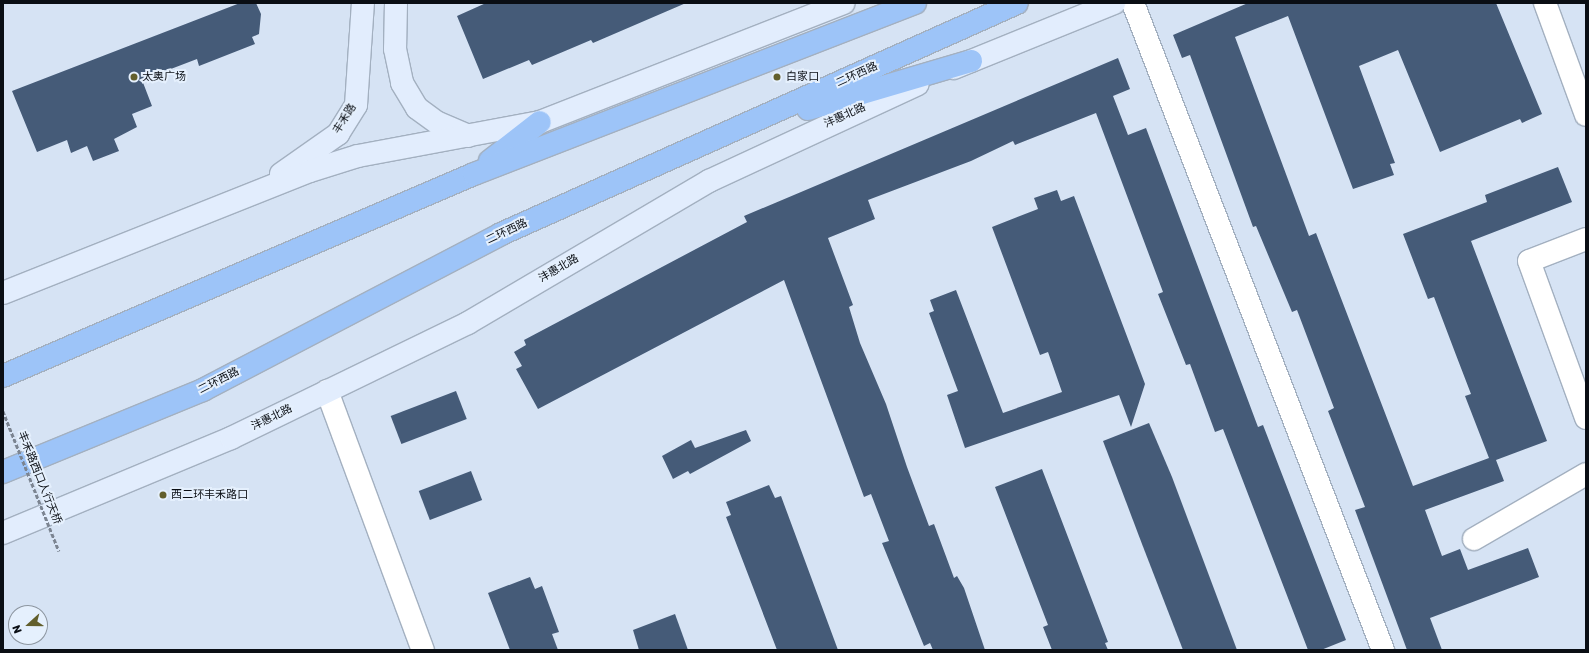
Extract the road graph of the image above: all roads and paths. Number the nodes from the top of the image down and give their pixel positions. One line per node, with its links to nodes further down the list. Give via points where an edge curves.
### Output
1 (363, 3): 15 (main road, 丰禾路, via 356,105 338,134)
2 (396, 3): 13 (main road, via 395,49 402,83 417,108 438,123)
3 (844, 3): 11 (main road)
4 (915, 3): 14 (highway)
5 (1017, 3): 12 (highway, 二环西路)
6 (1114, 3): 9 (main road, 沣惠北路)
7 (1134, 3): 28 (street)
8 (1545, 3): 10 (street)
9 (971, 60): 12 (highway); 19 (main road, 沣惠北路, via 709,181 468,323)
10 (1586, 115)
11 (540, 122): 13 (main road); 14 (highway)
12 (723, 135): 22 (highway, 二环西路, via 501,234 202,390)
13 (468, 136): 15 (main road, via 358,156)
14 (474, 174): 18 (highway)
15 (254, 194): 17 (main road)
16 (1586, 239): 21 (street, via 1529,261)
17 (3, 293)
18 (3, 376)
19 (327, 391): 24 (main road, 沣惠北路, via 231,438); 27 (street)
20 (3, 411): 26 (path, 丰禾路西口人行天桥, bridge)
21 (1586, 418)
22 (3, 472)
23 (1586, 474): 25 (street)
24 (3, 532)
25 (1474, 539)
26 (59, 551)
27 (423, 650)
28 (1383, 650)

